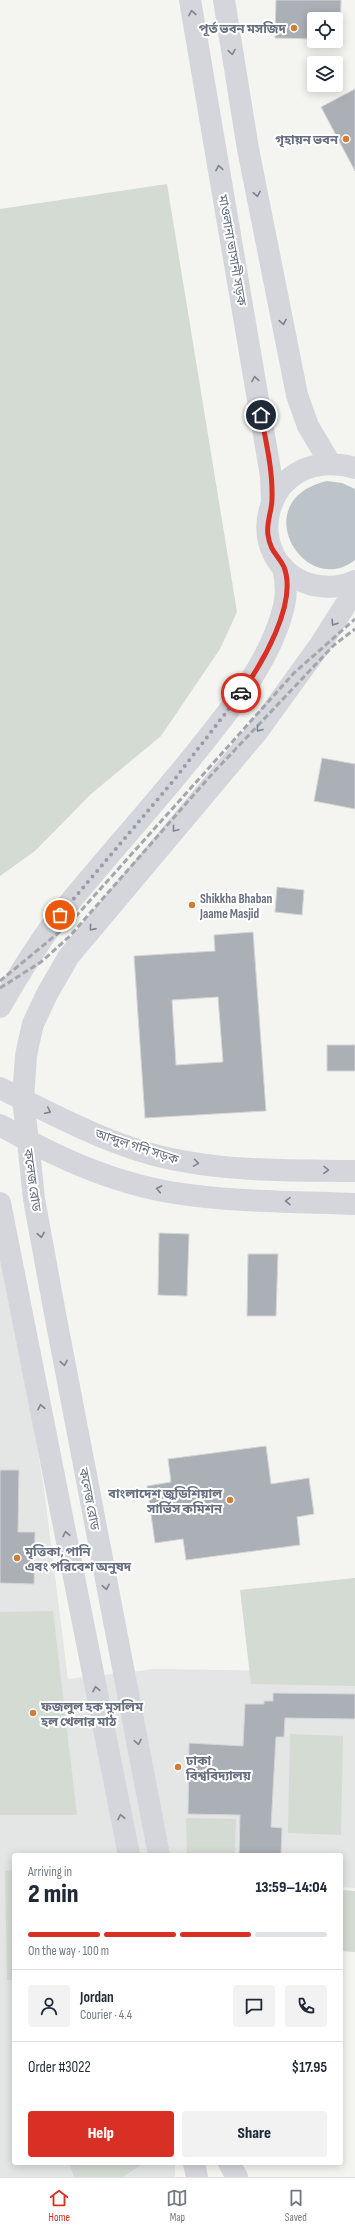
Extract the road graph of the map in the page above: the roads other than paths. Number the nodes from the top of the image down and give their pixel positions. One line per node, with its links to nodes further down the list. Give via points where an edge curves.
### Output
1 (190, 0): 5 (main road, মাওলানা ভাসানী সড়ক, one-way to 1, via 271,476)
2 (224, 0): 3 (main road, one-way to 3, via 248,149 297,395 308,426)
3 (330, 463): 4 (main road); 5 (main road, via 306,467 292,475 280,487)
4 (355, 468)
5 (272, 501): 6 (main road, via 268,512 268,536 271,547)
6 (284, 567): 7 (main road, via 294,576 322,587 336,587); 9 (main road, via 286,586 278,627 247,685 174,780 60,915)
7 (355, 581)
8 (355, 590): 13 (main road, কলেজ রোড, one-way to 13, via 320,645 257,732 96,923 57,974 33,1024 26,1056)
9 (24, 963): 10 (main road); 11 (main road)
10 (0, 976)
11 (0, 1007)
12 (0, 1088): 13 (main road, আব্দুল গনি সড়ক)
13 (24, 1099): 15 (main road, কলেজ রোড); 16 (main road, আব্দুল গনি সড়ক, one-way to 16, via 102,1137 181,1161 247,1169)
14 (0, 1125): 15 (main road)
15 (28, 1141): 18 (main road, one-way to 15, via 234,1200 187,1195 112,1178); 20 (main road, কলেজ রোড, one-way to 20, via 34,1199 56,1319)
16 (355, 1171)
17 (0, 1203): 19 (main road, one-way to 17)
18 (355, 1204)
19 (129, 1853)
20 (159, 1853)
21 (194, 2165): 23 (main road)
22 (230, 2165): 24 (main road)
23 (197, 2177)
24 (237, 2177)

